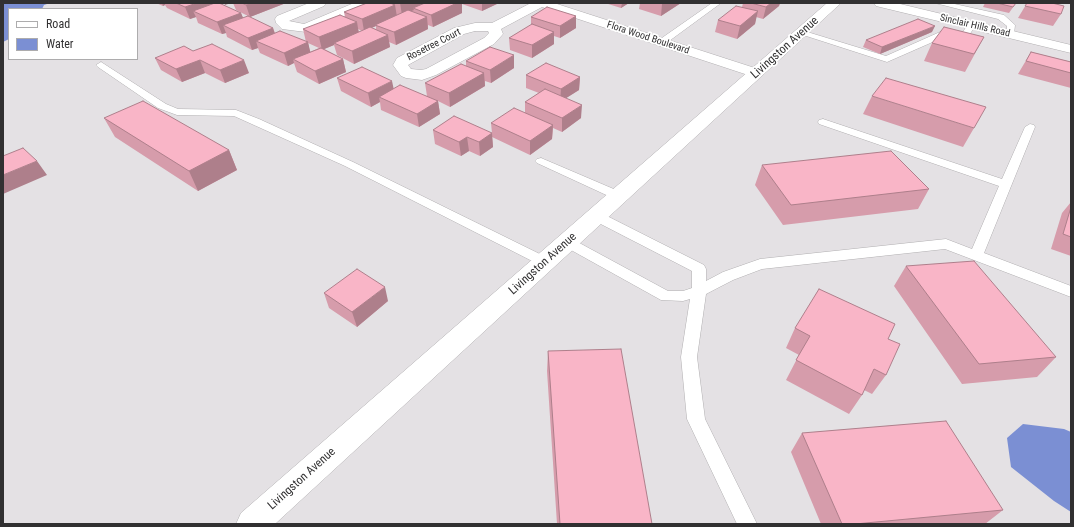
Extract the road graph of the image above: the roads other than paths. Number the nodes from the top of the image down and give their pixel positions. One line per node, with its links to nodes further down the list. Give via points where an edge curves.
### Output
1 (320, 3): 2 (street, via 282,19 283,23 287,26 306,28)
2 (365, 3)
3 (541, 3): 12 (street, Rosetree Court); 15 (street, Flora Wood Boulevard)
4 (570, 3): 15 (street, Flora Wood Boulevard)
5 (717, 3): 15 (lane)
6 (834, 3): 13 (street, Livingston Avenue)
7 (880, 3): 10 (street, Sinclair Hills Road)
8 (939, 3): 9 (lane)
9 (956, 7): 10 (lane); 14 (lane, via 1000,17 1010,25)
10 (949, 20): 11 (street, Sinclair Hills Road)
11 (972, 25): 13 (lane, via 962,39 943,34 887,60); 14 (street, Sinclair Hills Road)
12 (494, 27): 12 (street, Rosetree Court, via 496,34 489,41 431,72 422,75 406,73 400,65 459,31 475,27)
13 (801, 33): 18 (street, Livingston Avenue)
14 (1010, 34): 16 (street, Sinclair Hills Road)
15 (667, 39): 18 (street, Flora Wood Boulevard)
16 (1071, 49)
17 (101, 65): 27 (lane, via 162,106 177,112 236,113 349,164)
18 (760, 68): 23 (street, Livingston Avenue)
19 (823, 122): 22 (lane)
20 (1030, 127): 22 (lane)
21 (541, 161): 23 (lane)
22 (1006, 184): 26 (lane)
23 (619, 196): 24 (street, Livingston Avenue)
24 (596, 216): 25 (street, Livingston Avenue); 28 (lane, via 699,269)
25 (568, 242): 27 (street, Livingston Avenue); 28 (lane, via 666,296 683,296)
26 (976, 255): 28 (lane, via 946,244 760,264); 29 (lane)
27 (545, 262): 30 (street, Livingston Avenue)
28 (699, 291): 31 (lane, via 689,357 696,419)
29 (1071, 292)
30 (252, 524)
31 (747, 524)

